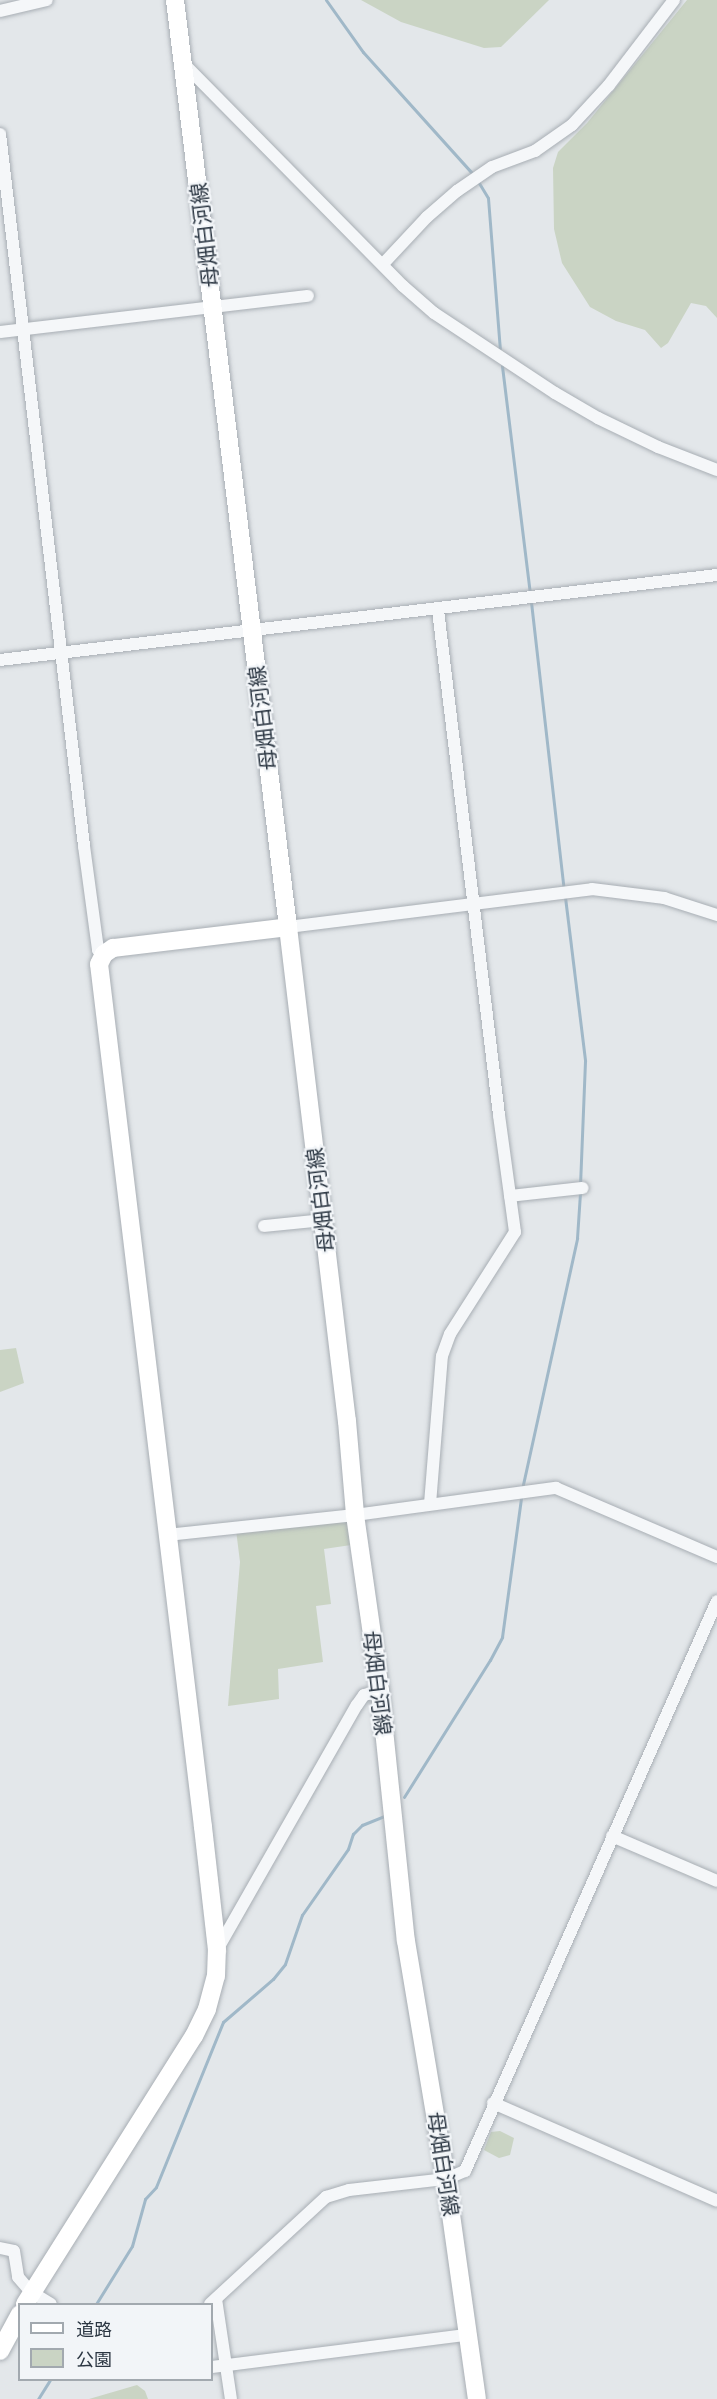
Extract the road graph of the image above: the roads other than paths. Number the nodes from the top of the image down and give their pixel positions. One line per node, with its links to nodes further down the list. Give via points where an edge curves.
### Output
1 (48, 0): 4 (street)
2 (175, 0): 5 (main road, 母畑白河線)
3 (674, 0): 7 (street, via 609,85 572,125 535,151 492,167 457,191)
4 (0, 11)
5 (184, 64): 7 (street); 9 (main road, 母畑白河線)
6 (0, 134): 10 (street)
7 (383, 264): 12 (street, via 434,313 555,393 658,447)
8 (308, 296): 9 (street)
9 (213, 307): 10 (street); 15 (main road, 母畑白河線)
10 (23, 329): 11 (street); 16 (street)
11 (0, 332)
12 (717, 470)
13 (717, 575): 14 (street)
14 (438, 610): 15 (street); 18 (street)
15 (253, 630): 16 (street); 20 (main road, 母畑白河線)
16 (62, 653): 17 (street); 21 (street, via 98,950)
17 (0, 660)
18 (475, 904): 19 (street, via 592,889 664,898); 20 (street); 23 (street)
19 (717, 915)
20 (288, 927): 21 (main road, via 112,948); 24 (main road, 母畑白河線)
21 (104, 954): 28 (main road, via 99,964)
22 (584, 1188): 23 (street)
23 (510, 1196): 26 (street, via 514,1237 450,1334 442,1356)
24 (323, 1220): 25 (street); 27 (main road, 母畑白河線)
25 (264, 1226)
26 (429, 1504): 27 (street); 29 (street, via 556,1488)
27 (355, 1515): 28 (street); 31 (main road, 母畑白河線)
28 (167, 1535): 34 (main road)
29 (717, 1557)
30 (717, 1600): 32 (street)
31 (380, 1692): 34 (street, via 364,1695 357,1705); 36 (main road, 母畑白河線, via 406,1941)
32 (612, 1836): 33 (street); 35 (street)
33 (717, 1881)
34 (217, 1950): 39 (main road, via 216,1976 194,2036)
35 (493, 2103): 36 (street, via 465,2171); 37 (street)
36 (446, 2179): 40 (street, via 349,2190 326,2197); 43 (main road, 母畑白河線)
37 (717, 2201)
38 (0, 2248): 39 (street, via 14,2251 18,2277)
39 (28, 2298): 41 (street)
40 (213, 2302): 45 (street)
41 (47, 2303)
42 (18, 2318): 44 (main road)
43 (466, 2335): 45 (street); 48 (main road, 母畑白河線)
44 (0, 2351)
45 (227, 2365): 46 (street); 47 (street)
46 (213, 2367)
47 (231, 2399)
48 (477, 2399)

